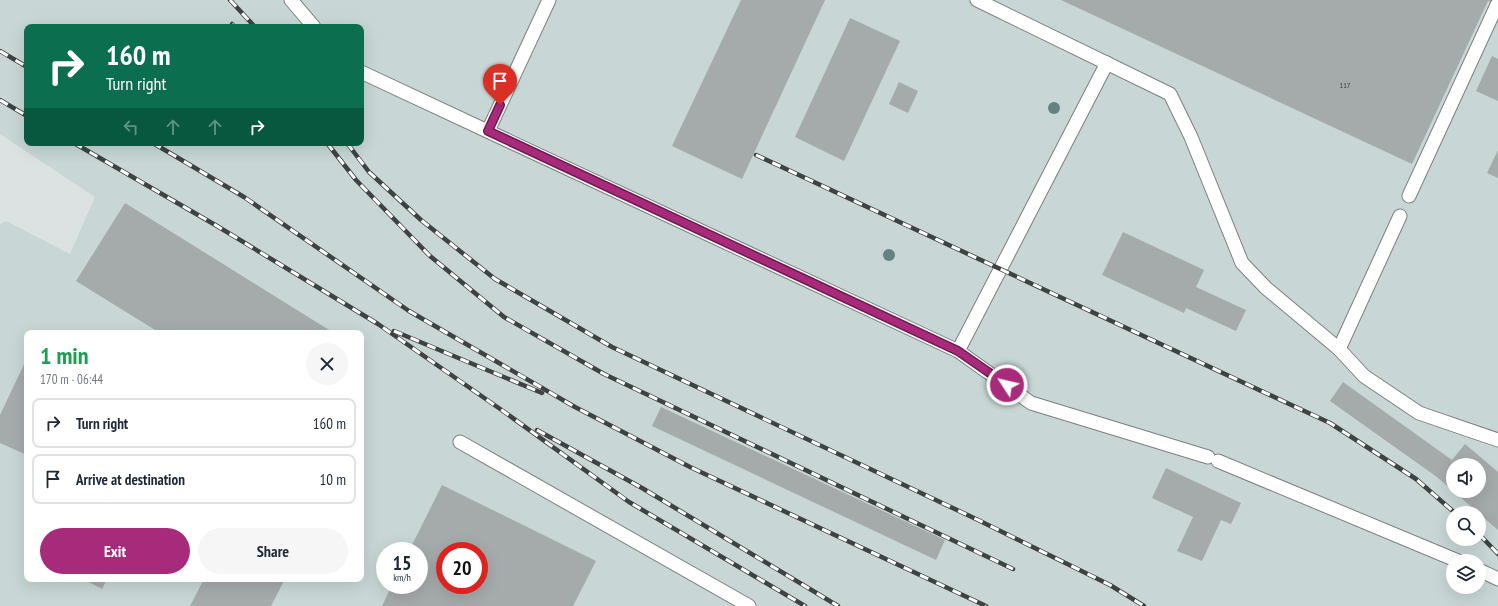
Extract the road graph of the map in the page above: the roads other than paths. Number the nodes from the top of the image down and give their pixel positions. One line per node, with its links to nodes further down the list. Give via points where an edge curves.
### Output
1 (291, 0): 5 (lane)
2 (550, 0): 8 (lane)
3 (977, 0): 6 (lane)
4 (1497, 5): 9 (lane)
5 (311, 24)
6 (1107, 63): 11 (lane, via 1170,94 1191,137 1242,263 1266,288); 12 (lane)
7 (364, 73): 8 (lane)
8 (488, 131): 12 (lane)
9 (1409, 196)
10 (1400, 216): 11 (lane)
11 (1339, 348): 13 (lane, via 1364,376 1419,413)
12 (958, 351): 15 (lane, via 1031,403 1213,459)
13 (1498, 440)
14 (460, 442): 18 (lane)
15 (1446, 556)
16 (1486, 573): 17 (lane)
17 (1498, 578)
18 (749, 606)

